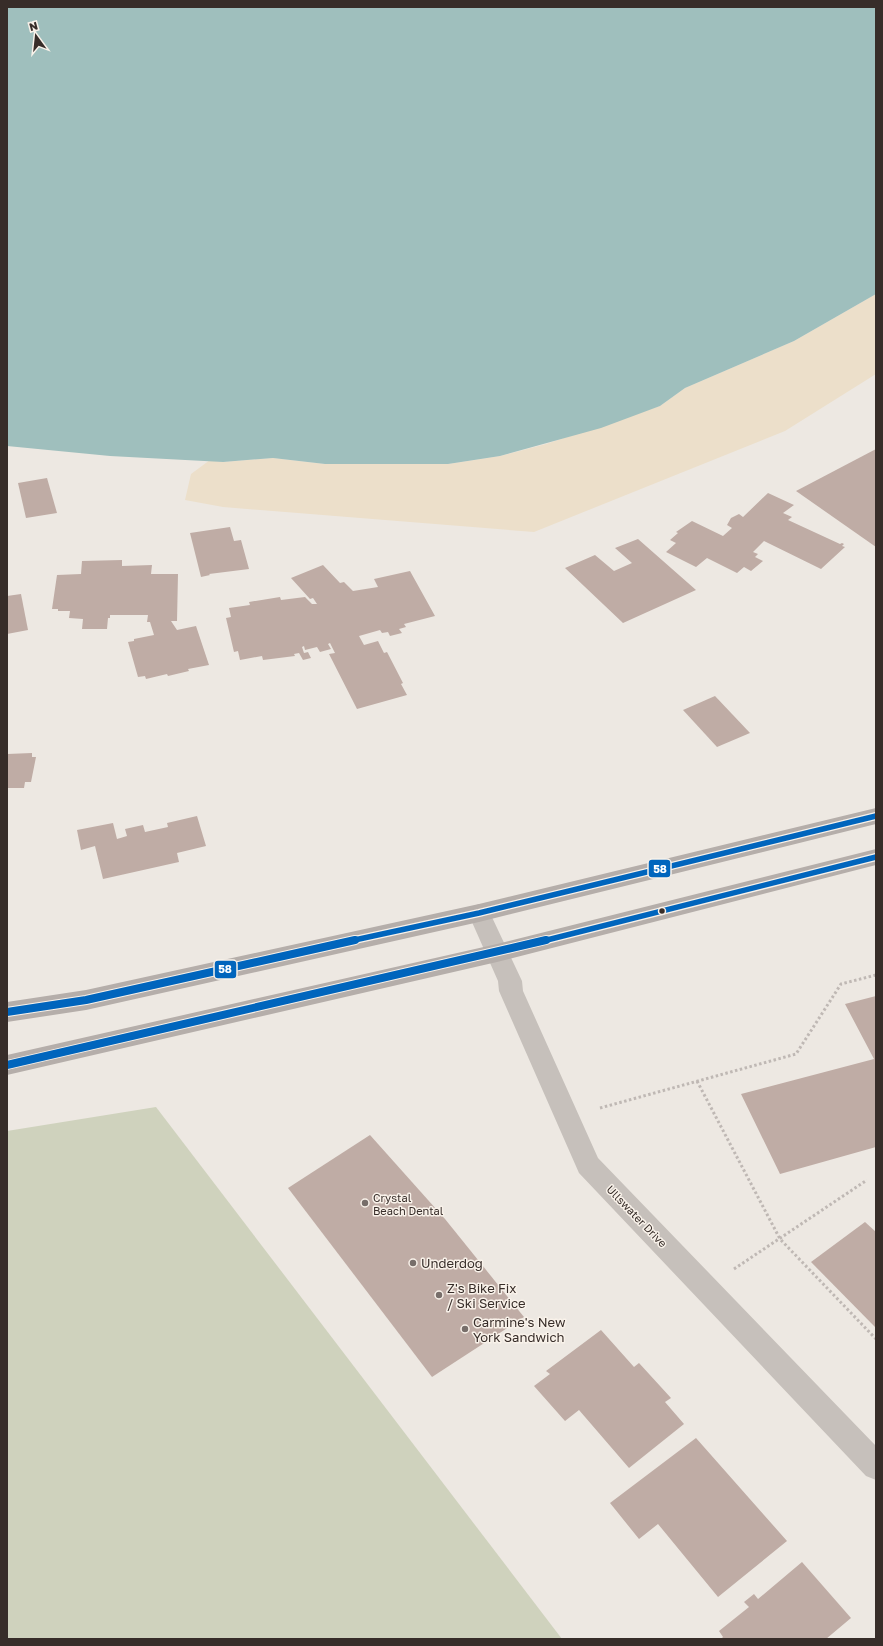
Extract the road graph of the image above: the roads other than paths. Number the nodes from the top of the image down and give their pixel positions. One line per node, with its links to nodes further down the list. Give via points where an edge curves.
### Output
1 (876, 816): 3 (main road)
2 (876, 856): 4 (main road)
3 (479, 913): 4 (street, Ullswater Drive); 5 (main road, via 86,1000)
4 (497, 953): 6 (main road); 7 (street, Ullswater Drive, via 510,981 511,991 588,1165)
5 (7, 1012)
6 (7, 1065)
7 (876, 1466)

